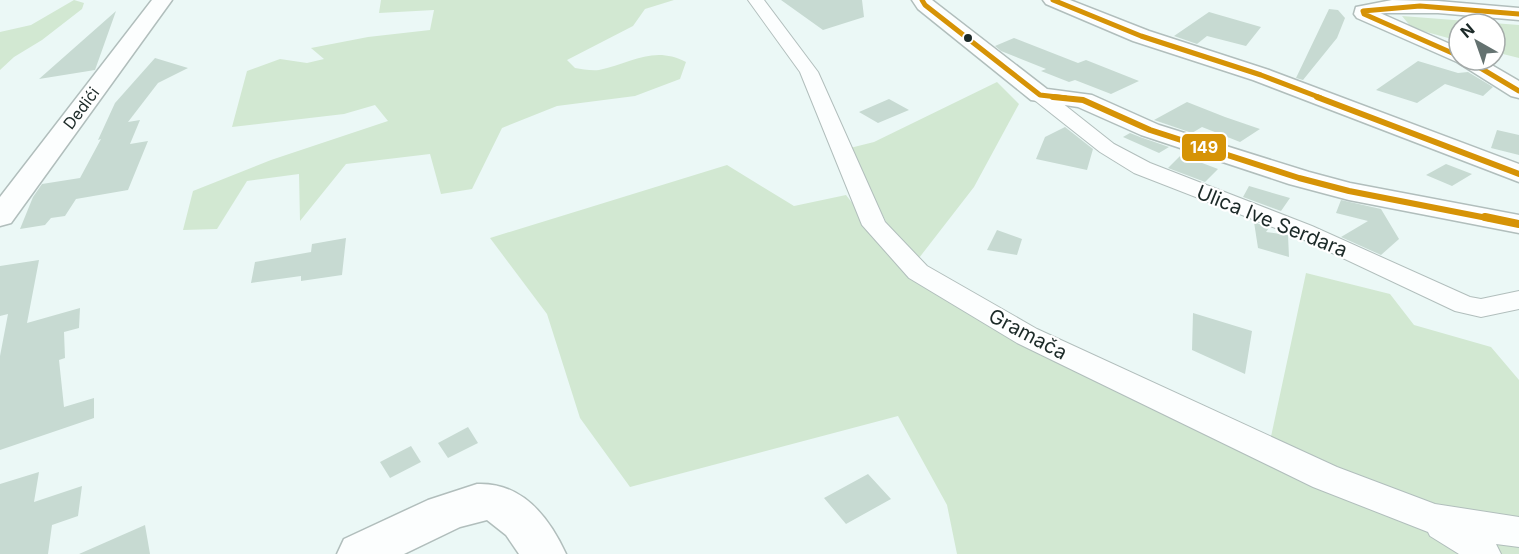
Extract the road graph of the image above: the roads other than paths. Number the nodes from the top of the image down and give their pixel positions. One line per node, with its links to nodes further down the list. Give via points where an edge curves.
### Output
1 (162, 0): 12 (street, Dedići)
2 (756, 0): 15 (street, Gramača, via 809,72 874,225 918,272 1027,336 1325,477)
3 (1053, 0): 11 (street)
4 (920, 2): 10 (street, Ulica Ive Serdara)
5 (1444, 4): 6 (street); 7 (street, via 1384,6 1363,11)
6 (1519, 14)
7 (1447, 50)
8 (1487, 72): 9 (street)
9 (1519, 91)
10 (1040, 95): 13 (street, via 1083,100 1150,130 1299,178); 14 (street, Ulica Ive Serdara, via 1107,148 1142,168 1304,231 1464,305 1481,308)
11 (1519, 174)
12 (0, 217)
13 (1519, 224)
14 (1519, 300)
15 (1434, 519): 16 (street, Gramača); 19 (street, Gramača)
16 (1519, 532)
17 (360, 554): 18 (street, via 453,509 487,502 517,516 537,539)
18 (543, 554)
19 (1483, 554)

